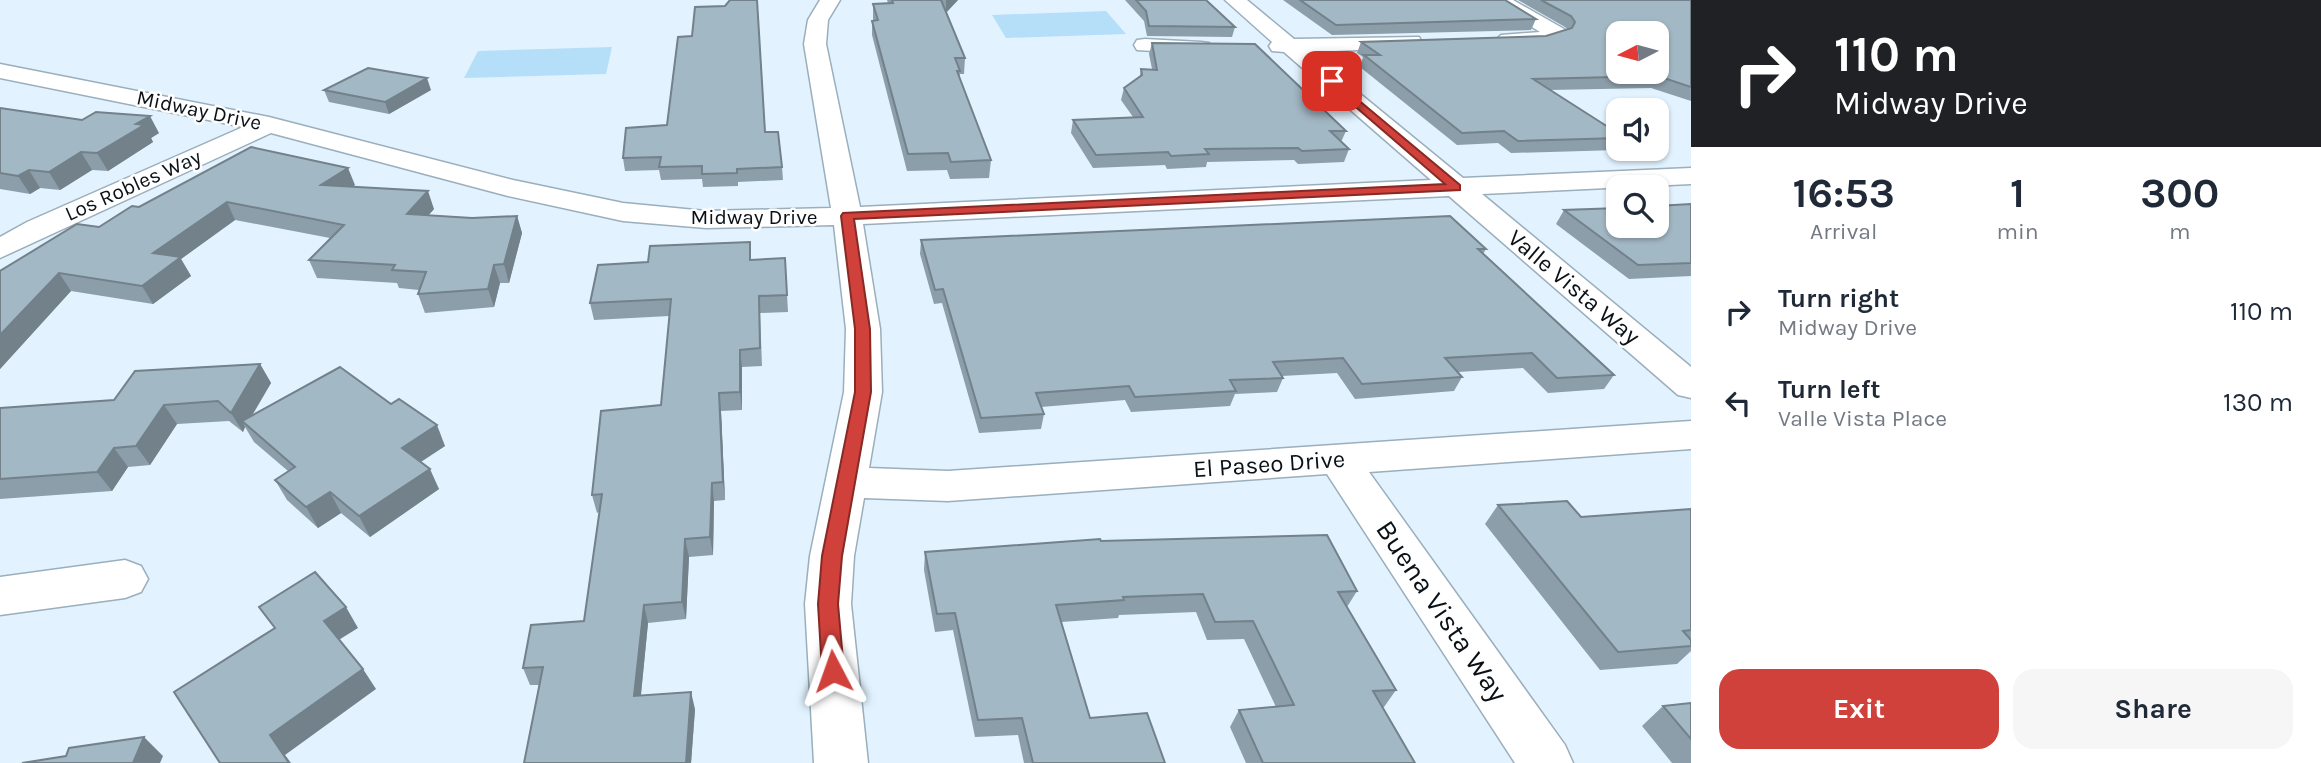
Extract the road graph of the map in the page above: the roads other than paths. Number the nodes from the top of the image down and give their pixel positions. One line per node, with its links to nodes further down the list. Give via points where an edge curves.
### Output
1 (830, 0): 14 (street, via 818,20 815,44)
2 (1235, 0): 7 (street, Valle Vista Way)
3 (1499, 0): 4 (street, via 1558,33)
4 (1486, 40)
5 (1430, 41): 7 (street)
6 (1145, 46): 9 (street)
7 (1290, 46): 8 (street); 13 (street, Valle Vista Way)
8 (1255, 47)
9 (1220, 48)
10 (0, 71): 11 (street, Midway Drive)
11 (269, 125): 14 (street, Midway Drive, via 621,211 720,220); 15 (street, Los Robles Way)
12 (1691, 176): 13 (street, Midway Drive)
13 (1456, 187): 14 (street, Midway Drive); 16 (street, Valle Vista Way)
14 (847, 216): 19 (street, via 863,329 863,392)
15 (0, 249)
16 (1691, 386)
17 (1691, 435): 18 (street, El Paseo Drive)
18 (1339, 460): 19 (street, El Paseo Drive, via 948,486); 23 (street, Buena Vista Way)
19 (847, 482): 22 (street, via 828,604)
20 (125, 579): 21 (street)
21 (0, 596)
22 (841, 763)
23 (1546, 763)

